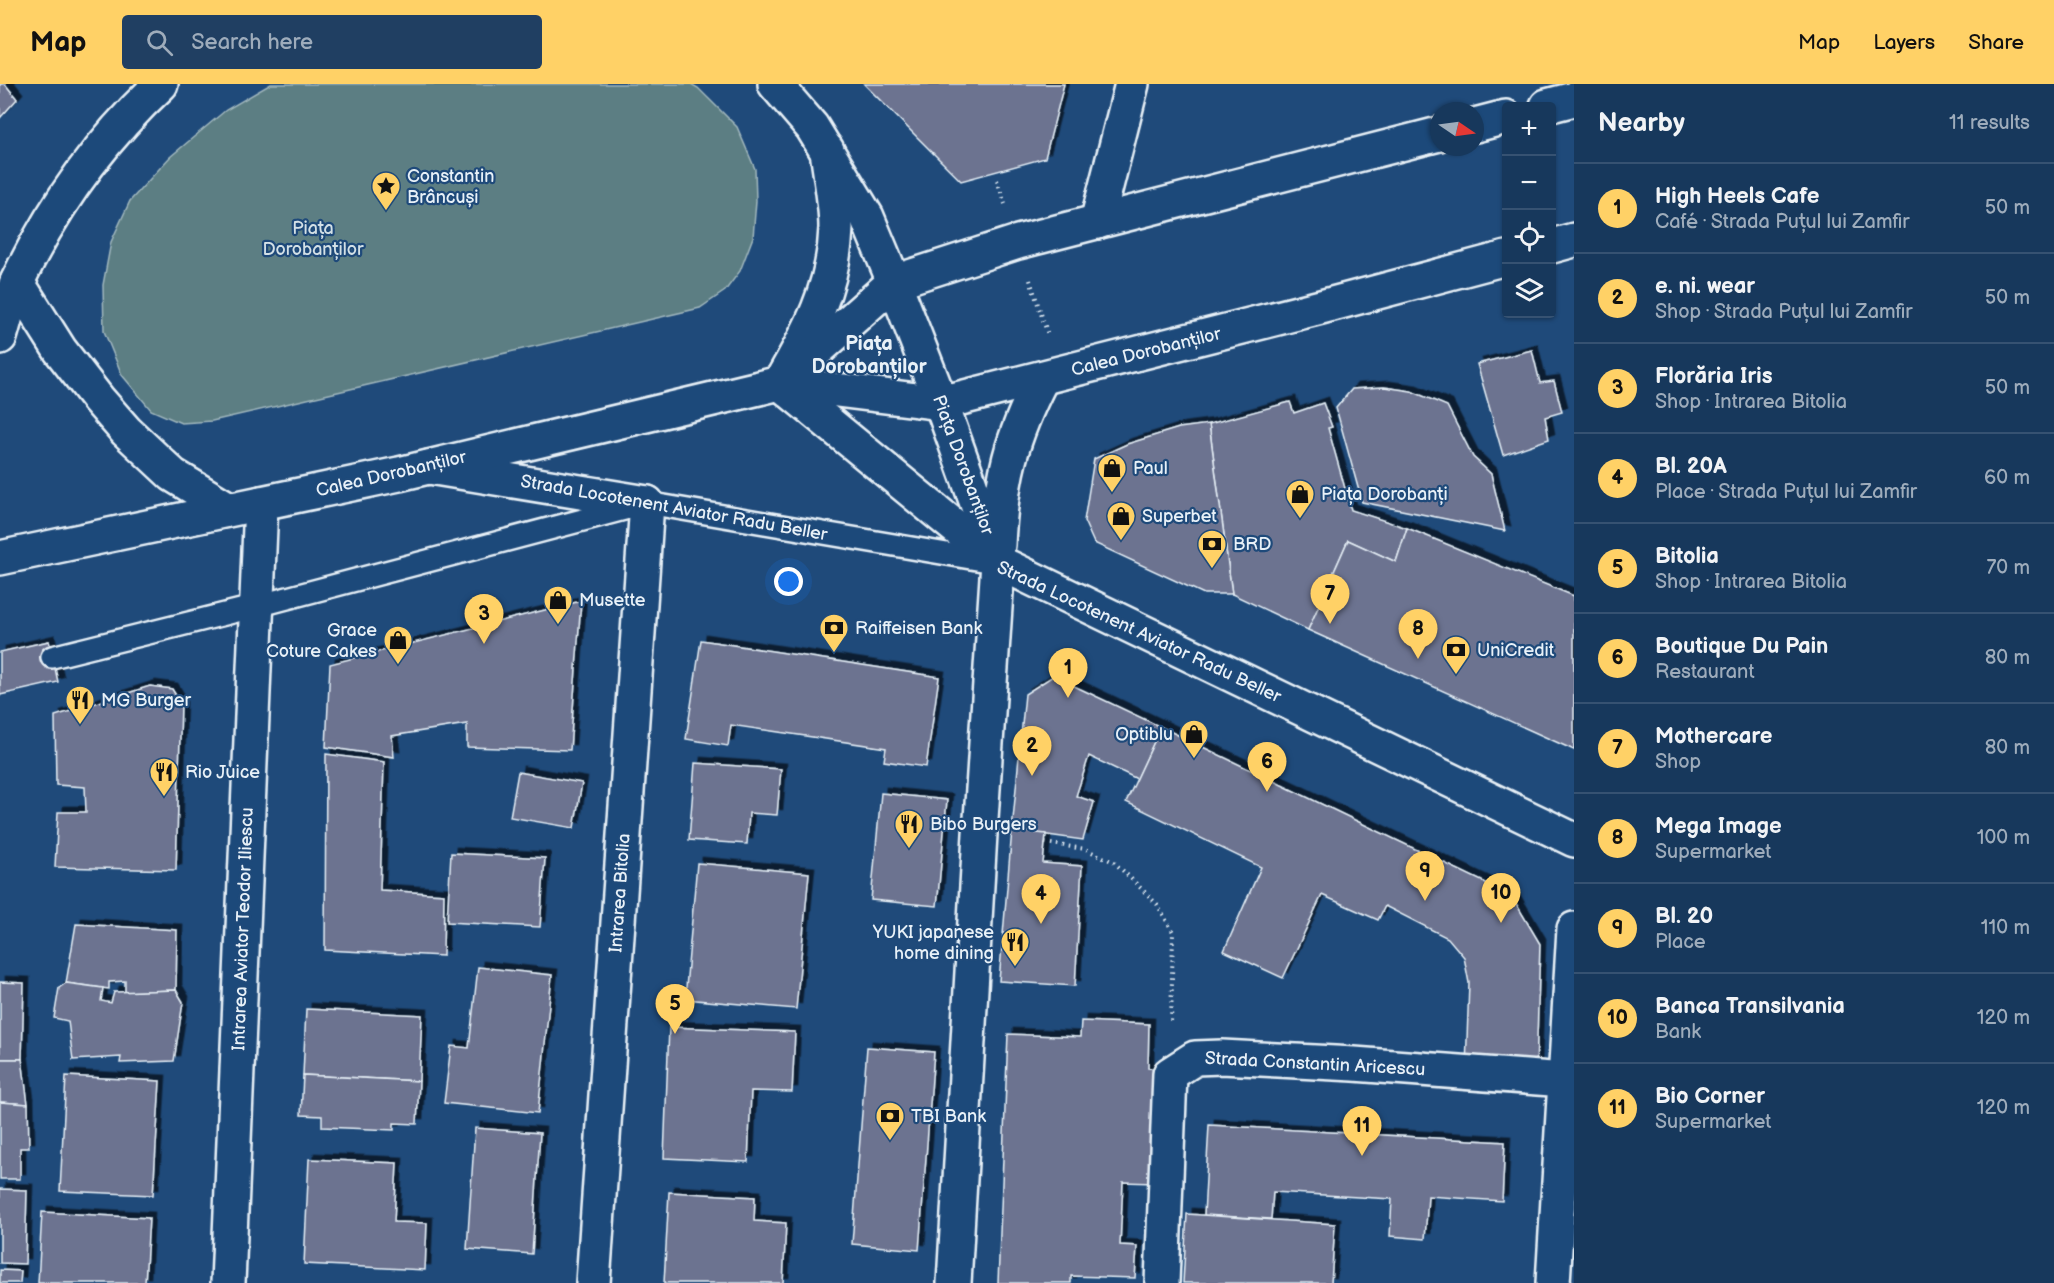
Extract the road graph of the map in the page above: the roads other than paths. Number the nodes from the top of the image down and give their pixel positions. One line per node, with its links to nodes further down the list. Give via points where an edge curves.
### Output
1 (160, 84): 14 (street, via 105,141)
2 (775, 84): 9 (street, Piața Dorobanților)
3 (1132, 84): 10 (street)
4 (1574, 99): 5 (street)
5 (1556, 104)
6 (1502, 118): 7 (street)
7 (1484, 123)
8 (1430, 136): 10 (street, Calea Dorobanților)
9 (827, 150): 15 (street, Piața Dorobanților, via 867,217); 18 (street, via 836,226 833,260 808,335)
10 (1097, 222): 15 (street, Calea Dorobanților, via 1018,242)
11 (1574, 240): 12 (street)
12 (1556, 245)
13 (1502, 259): 17 (street, Calea Dorobanților)
14 (9, 279): 16 (street); 23 (street, via 126,431 173,475)
15 (894, 282): 18 (street, Calea Dorobanților); 19 (street, Piața Dorobanților)
16 (0, 337)
17 (1052, 376): 19 (street, Calea Dorobanților); 25 (street, via 1025,411 1012,446 1000,501)
18 (780, 383): 19 (street, Calea Dorobanților); 20 (street, Calea Dorobanților); 25 (street)
19 (941, 403): 25 (street, Piața Dorobanților)
20 (429, 467): 21 (street, Calea Dorobanților); 22 (street, Strada Locotenent Aviator Radu Beller)
21 (261, 503): 23 (street, Calea Dorobanților); 26 (street, Intrarea Aviator Teodor Iliescu)
22 (647, 503): 25 (lane, Strada Locotenent Aviator Radu Beller); 26 (lane); 32 (street, Intrarea Bitolia)
23 (229, 509): 24 (street, Calea Dorobanților)
24 (0, 558)
25 (998, 562): 28 (street, Strada Locotenent Aviator Radu Beller); 33 (street)
26 (257, 606): 27 (lane); 31 (street, Intrarea Aviator Teodor Iliescu)
27 (52, 657)
28 (1574, 840)
29 (1574, 929): 30 (street)
30 (1565, 1080): 34 (street, Strada Constantin Aricescu, via 1354,1064 1195,1058 1170,1074); 35 (street)
31 (228, 1283)
32 (593, 1283)
33 (954, 1283)
34 (1162, 1283)
35 (1553, 1283)

